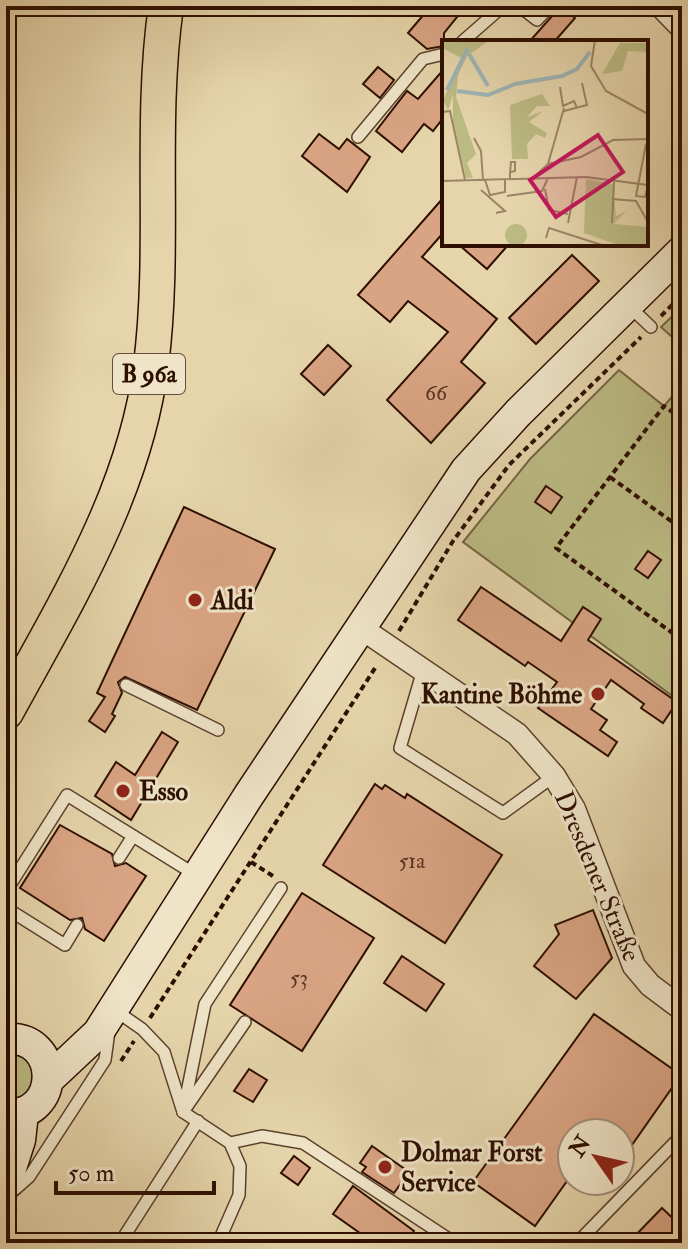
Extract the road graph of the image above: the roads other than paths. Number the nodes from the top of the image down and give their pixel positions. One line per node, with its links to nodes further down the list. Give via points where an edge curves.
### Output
1 (166, 6): 16 (main road, B 96a, via 151,366 140,420 102,533)
2 (503, 6): 7 (lane)
3 (519, 6): 4 (lane, via 537,20)
4 (550, 6)
5 (653, 6): 6 (lane)
6 (682, 36)
7 (464, 40)
8 (442, 54): 9 (lane, via 423,59)
9 (358, 137)
10 (682, 251): 11 (main road)
11 (627, 304): 12 (lane); 13 (main road, via 466,470)
12 (651, 327)
13 (361, 628): 14 (street, Dresdener Straße); 21 (main road)
14 (424, 669): 18 (street, Dresdener Straße, via 517,734); 18 (lane, via 400,748 503,813)
15 (126, 685): 17 (lane)
16 (6, 712)
17 (218, 730)
18 (554, 776): 27 (street, Dresdener Straße, via 574,809 634,966)
19 (133, 836): 20 (lane); 21 (lane); 23 (lane, via 67,795)
20 (119, 858)
21 (197, 875): 26 (main road)
22 (281, 888): 31 (lane, via 205,1004)
23 (6, 898)
24 (6, 908): 25 (lane, via 65,945)
25 (77, 925)
26 (112, 1008): 30 (main road, via 92,1039); 31 (lane, via 164,1052); 37 (lane, via 105,1060 29,1177)
27 (682, 1009)
28 (245, 1022): 31 (lane)
29 (6, 1039): 30 (main road, via 25,1041)
30 (45, 1066): 32 (main road, via 42,1100)
31 (183, 1112): 33 (lane)
32 (14, 1113): 36 (main road, via 20,1140)
33 (198, 1121): 35 (lane); 38 (lane)
34 (682, 1135): 41 (lane)
35 (230, 1143): 39 (lane, via 240,1166 239,1195); 40 (lane, via 262,1136 303,1143)
36 (15, 1191)
37 (6, 1197)
38 (125, 1235)
39 (218, 1243)
40 (455, 1243)
41 (577, 1243)

